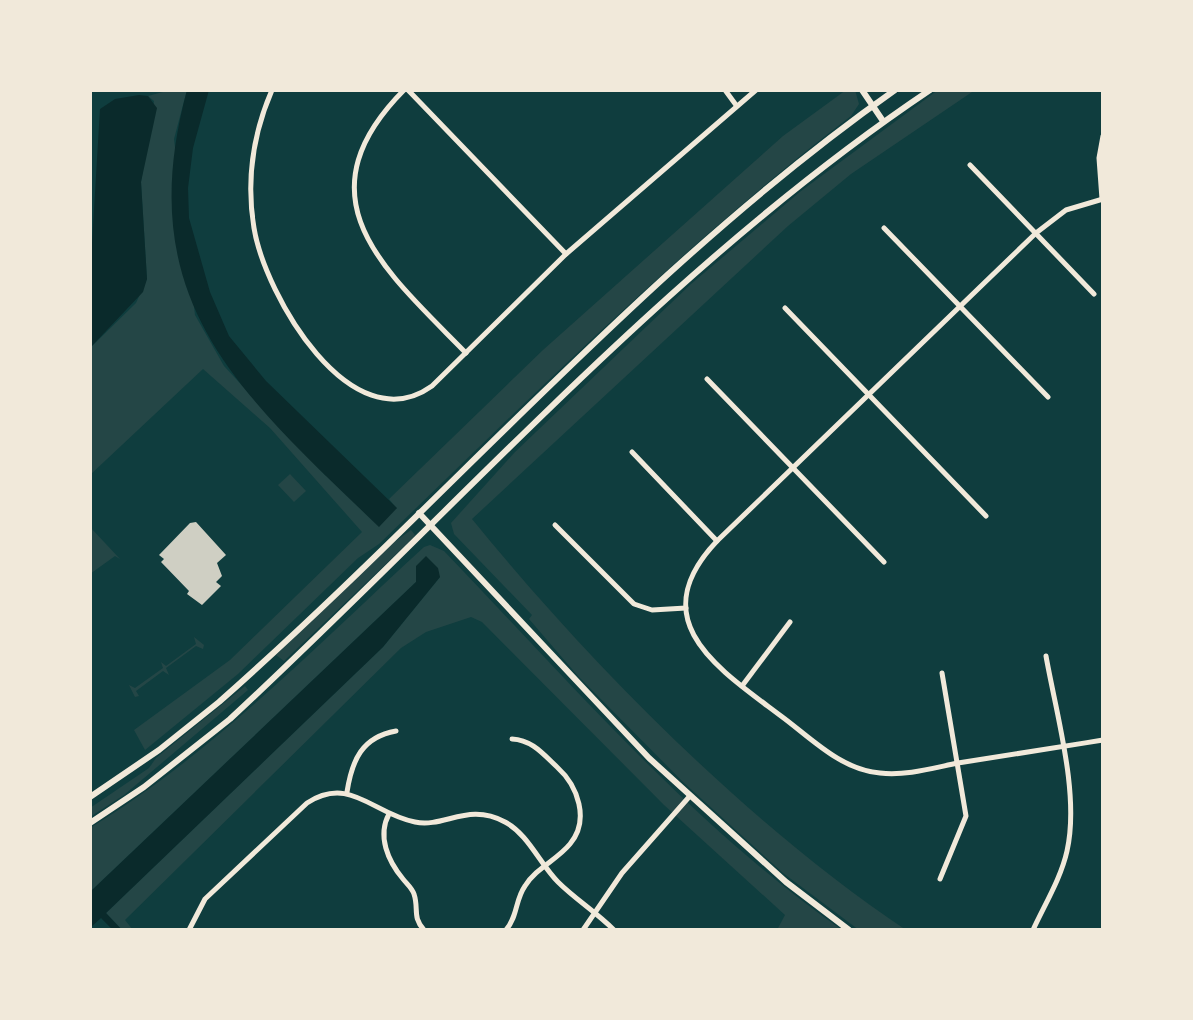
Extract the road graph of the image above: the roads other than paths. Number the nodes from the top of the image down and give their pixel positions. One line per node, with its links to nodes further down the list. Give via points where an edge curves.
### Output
1 (272, 90): 20 (street, via 252,156 252,218 268,278 297,329 351,386 383,400 418,395)
2 (406, 90): 16 (street); 20 (street, via 380,116 363,147 356,180 358,213 381,264)
3 (725, 90): 8 (street)
4 (756, 90): 8 (street)
5 (862, 90): 9 (main road)
6 (895, 90): 9 (main road)
7 (930, 90): 10 (main road)
8 (736, 105): 16 (street)
9 (873, 106): 10 (main road); 26 (main road, via 682,261)
10 (883, 121): 28 (main road, via 712,257)
11 (1103, 136): 13 (street)
12 (970, 165): 15 (street)
13 (1103, 199): 15 (street, via 1066,210)
14 (884, 228): 18 (street)
15 (1036, 233): 17 (street); 18 (street)
16 (566, 254): 20 (street)
17 (1094, 294)
18 (959, 307): 22 (street); 23 (street)
19 (785, 308): 22 (street)
20 (466, 353)
21 (707, 379): 25 (street)
22 (868, 394): 25 (street); 27 (street)
23 (1048, 397)
24 (632, 452): 30 (street)
25 (792, 468): 30 (street); 31 (street)
26 (419, 513): 28 (main road); 43 (main road, via 219,702)
27 (986, 516)
28 (432, 525): 44 (main road); 46 (main road, via 230,719)
29 (555, 525): 32 (street, via 634,604 652,610)
30 (717, 541): 32 (street, via 694,570)
31 (884, 562)
32 (686, 608): 36 (street, via 700,648)
33 (790, 622): 36 (street)
34 (1046, 656): 40 (street)
35 (942, 673): 41 (street)
36 (742, 686): 41 (street, via 852,766 889,774)
37 (396, 731): 42 (street, via 371,739 359,751)
38 (512, 739): 47 (street, via 530,743 562,772 579,801 574,839)
39 (1103, 740): 40 (street)
40 (1062, 746): 41 (street); 56 (street, via 1071,807 1069,842)
41 (957, 764): 48 (street, via 965,824)
42 (347, 792): 45 (street); 50 (street, via 321,795 307,803 205,899)
43 (90, 797)
44 (689, 797): 49 (street); 55 (main road)
45 (389, 814): 47 (street, via 421,823 460,814 497,818 517,831); 51 (street, via 383,827 386,848 414,893 415,916)
46 (90, 823)
47 (544, 867): 49 (street); 52 (street, via 523,888)
48 (940, 879)
49 (594, 913): 53 (street); 54 (street)
50 (189, 930)
51 (424, 930)
52 (506, 930)
53 (583, 930)
54 (614, 930)
55 (849, 930)
56 (1033, 930)

